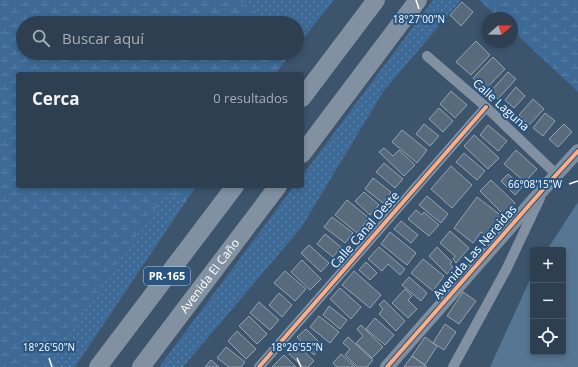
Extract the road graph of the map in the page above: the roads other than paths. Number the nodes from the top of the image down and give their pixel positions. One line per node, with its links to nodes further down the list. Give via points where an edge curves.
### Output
1 (376, 0): 4 (highway)
2 (418, 0): 6 (highway)
3 (427, 56): 5 (street, Calle Laguna)
4 (304, 95)
5 (486, 107): 8 (street, Calle Laguna); 14 (street, Calle Canal Oeste)
6 (304, 151)
7 (578, 151): 8 (street, Avenida Las Nereidas)
8 (556, 174): 9 (street, Avenida Las Nereidas)
9 (546, 186): 15 (street, Avenida Las Nereidas); 16 (street, via 506,270)
10 (233, 188): 12 (highway, PR-165)
11 (276, 188): 13 (highway, Avenida El Caño / PR-165)
12 (98, 367)
13 (142, 367)
14 (259, 367)
15 (388, 367)
16 (453, 367)

